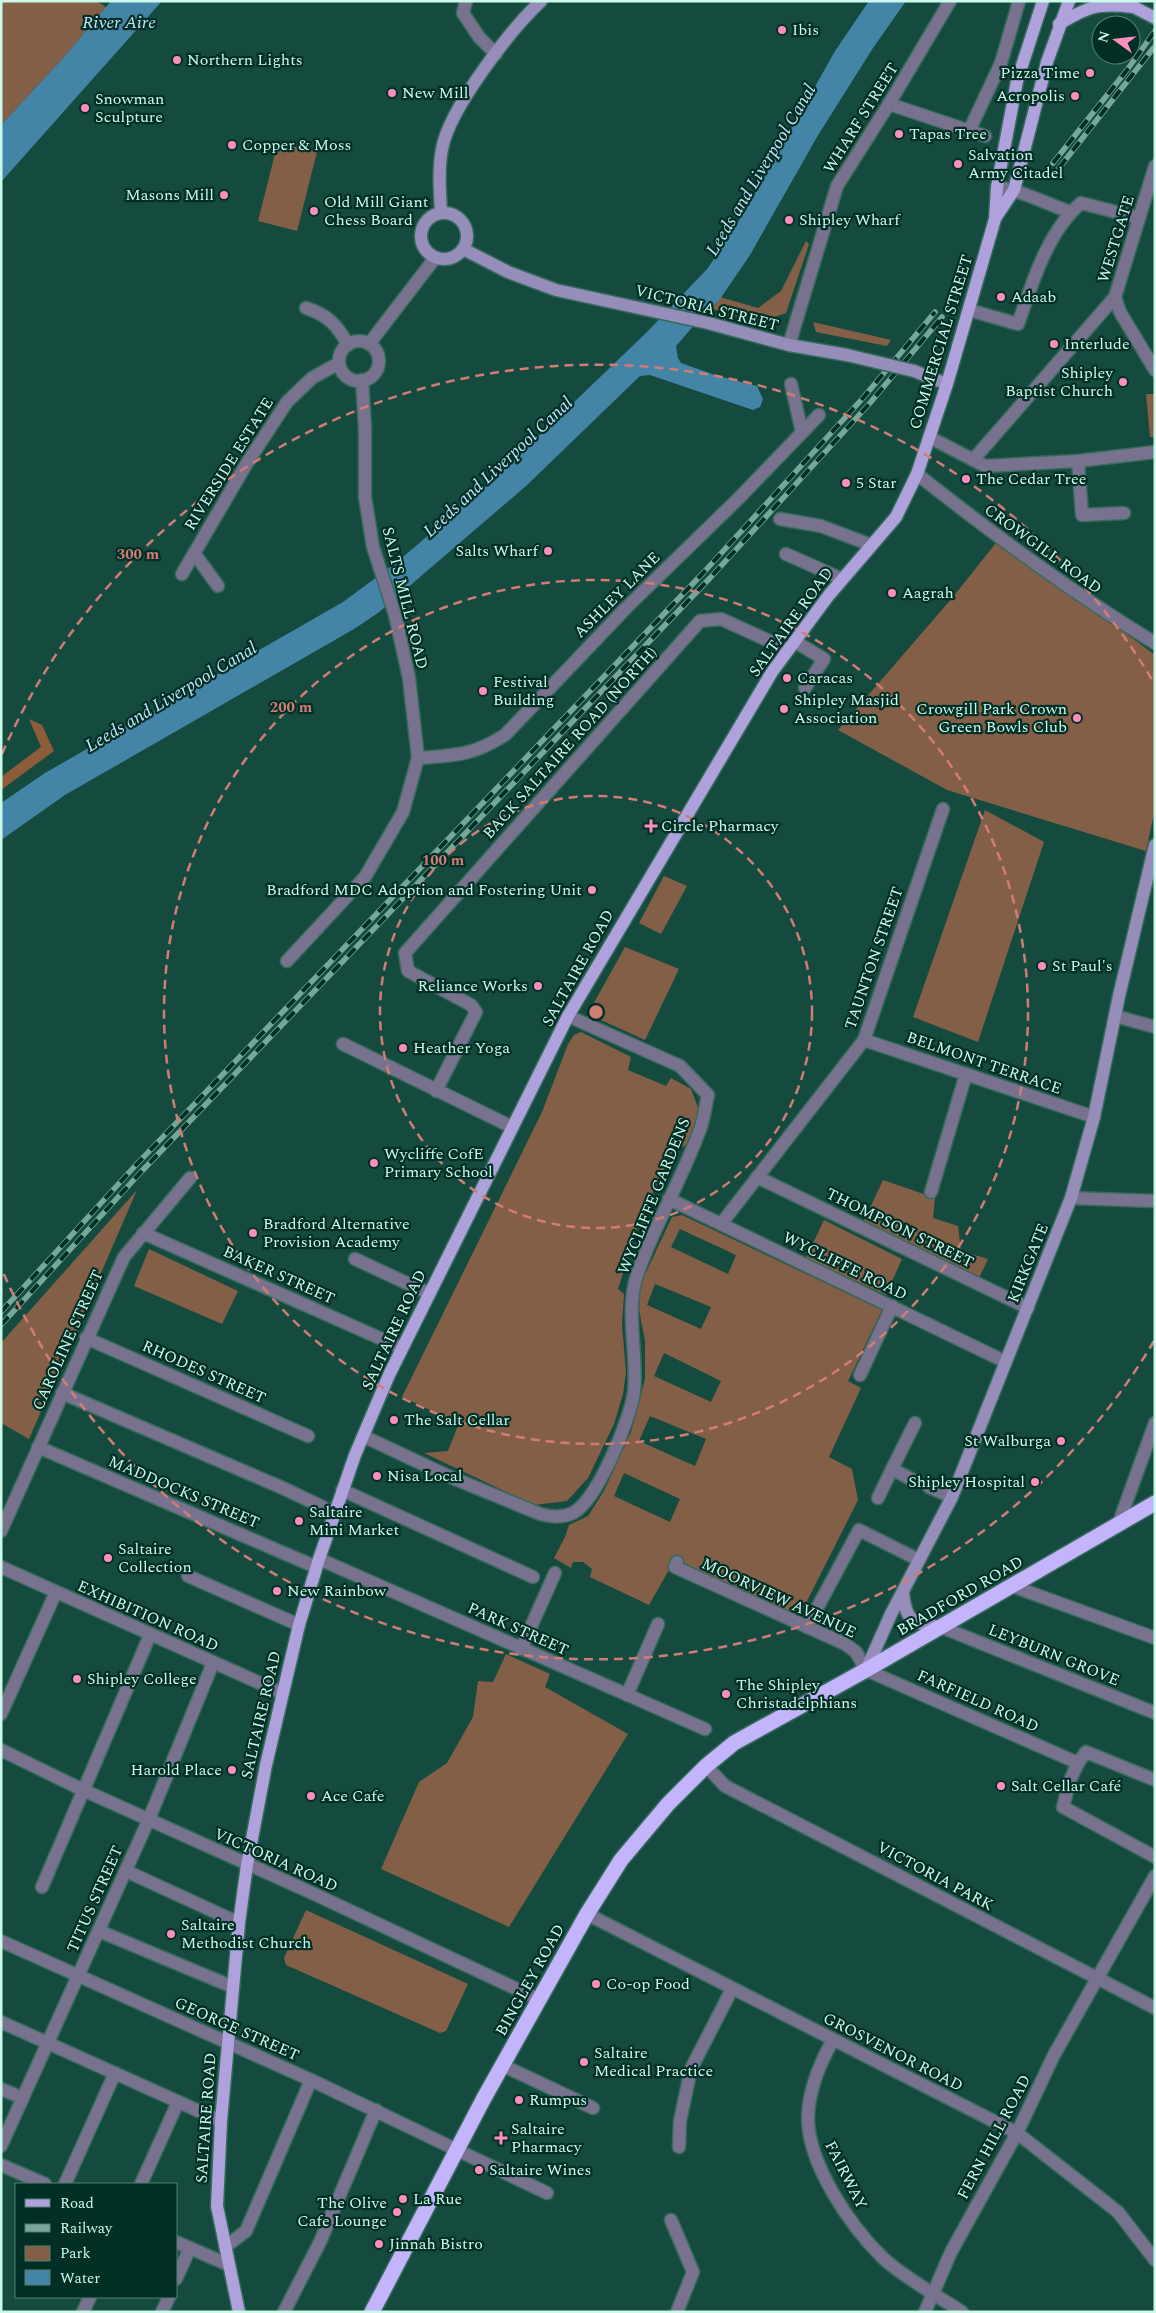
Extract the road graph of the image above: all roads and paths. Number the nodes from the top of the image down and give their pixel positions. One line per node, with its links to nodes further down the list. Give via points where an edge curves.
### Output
1 (466, 1): 10 (street, via 463,13)
2 (541, 1): 10 (street)
3 (950, 1): 11 (street, WHARF STREET)
4 (1019, 1): 12 (street, via 1001,63)
5 (1043, 1): 15 (main road, COMMERCIAL STREET, via 1017,81)
6 (1069, 1): 9 (main road, COMMERCIAL STREET)
7 (1128, 4): 8 (main road); 9 (main road, via 1090,7)
8 (1152, 16)
9 (1059, 24): 16 (main road, COMMERCIAL STREET)
10 (496, 54): 18 (street, via 467,94 442,147 439,172)
11 (889, 104): 12 (street); 28 (street, WHARF STREET, via 837,186)
12 (969, 131): 13 (street)
13 (985, 136)
14 (1155, 166): 19 (street, WESTGATE)
15 (997, 187): 16 (street); 20 (main road, COMMERCIAL STREET)
16 (1014, 190): 17 (street); 20 (main road, COMMERCIAL STREET)
17 (1070, 212): 19 (street, via 1081,203); 25 (street, via 1039,264 1018,324)
18 (441, 213): 21 (street, via 450,214 462,222 467,237); 22 (street, via 427,220 421,234 422,245)
19 (1139, 218): 23 (street, WESTGATE)
20 (995, 219): 25 (main road, COMMERCIAL STREET)
21 (463, 249): 22 (street, via 454,257); 28 (street, VICTORIA STREET, via 508,272 556,290)
22 (435, 258): 27 (street)
23 (1115, 297): 30 (street, via 1120,312); 38 (street, WESTGATE)
24 (306, 308): 26 (street, via 323,314 337,326)
25 (968, 310): 33 (main road, COMMERCIAL STREET)
26 (348, 344): 27 (street, via 363,341); 29 (street)
27 (369, 344): 31 (street, via 377,352 378,367 373,375)
28 (789, 345): 33 (street, VICTORIA STREET, bridge, via 914,370)
29 (339, 363): 31 (street, via 350,378); 44 (street, RIVERSIDE ESTATE, via 312,378 287,402)
30 (1155, 370)
31 (362, 380): 52 (street, SALTS MILL ROAD, via 365,497 373,546 410,678)
32 (791, 384): 35 (street)
33 (947, 384): 36 (main road, COMMERCIAL STREET)
34 (819, 415): 35 (street, ASHLEY LANE)
35 (802, 432): 52 (street, ASHLEY LANE, via 505,735 483,749 458,755)
36 (928, 438): 38 (street); 40 (main road, COMMERCIAL STREET)
37 (1155, 452): 39 (street)
38 (973, 460): 39 (street, via 985,466)
39 (1078, 461): 41 (street, via 1082,515)
40 (917, 474): 43 (main road, SALTAIRE ROAD, via 896,517); 49 (street, CROWGILL ROAD, via 999,539 1086,601)
41 (1124, 512)
42 (780, 519): 43 (street, via 821,526)
43 (870, 545): 47 (main road, SALTAIRE ROAD)
44 (194, 553): 46 (street, RIVERSIDE ESTATE); 48 (street)
45 (786, 554): 47 (street)
46 (182, 574)
47 (842, 579): 50 (main road, SALTAIRE ROAD)
48 (218, 586)
49 (1155, 643)
50 (791, 645): 51 (street, via 824,659); 56 (main road, SALTAIRE ROAD, via 735,732); 62 (street, BACK SALTAIRE ROAD (NORTH), via 721,619 700,620 405,953 408,971 470,1004 476,1012)
51 (805, 688)
52 (418, 758): 55 (street, SALTS MILL ROAD, via 403,812 365,877)
53 (943, 809): 59 (street, TAUNTON STREET)
54 (1155, 845): 57 (street, KIRKGATE)
55 (287, 961)
56 (568, 1016): 64 (main road, SALTAIRE ROAD); 69 (street, WYCLIFFE GARDENS, via 680,1066 708,1095 700,1131)
57 (1115, 1016): 58 (street); 63 (street, KIRKGATE)
58 (1155, 1027)
59 (864, 1040): 61 (street, BELMONT TERRACE); 65 (street, TAUNTON STREET)
60 (343, 1044): 62 (street)
61 (966, 1074): 63 (street, BELMONT TERRACE); 67 (street)
62 (436, 1091): 64 (street)
63 (1094, 1117): 68 (street, KIRKGATE)
64 (512, 1127): 74 (main road, SALTAIRE ROAD)
65 (757, 1177): 71 (street, TAUNTON STREET); 76 (street, THOMPSON STREET)
66 (190, 1178): 72 (street, CAROLINE STREET)
67 (931, 1192)
68 (1071, 1198): 70 (street); 76 (street, KIRKGATE)
69 (668, 1199): 71 (street, WYCLIFFE ROAD); 85 (street, WYCLIFFE GARDENS, via 636,1277 632,1317 634,1392 624,1429 602,1476 582,1506 563,1516 540,1514 448,1476)
70 (1155, 1201)
71 (721, 1224): 75 (street, WYCLIFFE ROAD)
72 (143, 1233): 77 (street, CAROLINE STREET, via 124,1257); 78 (street, BAKER STREET)
73 (354, 1259): 74 (street)
74 (428, 1293): 78 (main road, SALTAIRE ROAD)
75 (892, 1306): 79 (street, WYCLIFFE ROAD); 80 (street)
76 (1028, 1308): 79 (street, KIRKGATE)
77 (86, 1338): 81 (street, CAROLINE STREET); 84 (street, RHODES STREET)
78 (402, 1348): 85 (main road, SALTAIRE ROAD)
79 (1006, 1362): 91 (street, KIRKGATE)
80 (860, 1375)
81 (62, 1393): 86 (street, CAROLINE STREET); 94 (street)
82 (914, 1423): 87 (street)
83 (1155, 1423): 95 (street)
84 (308, 1436)
85 (364, 1436): 90 (main road, SALTAIRE ROAD)
86 (38, 1446): 96 (street, CAROLINE STREET); 99 (street, MADDOCKS STREET)
87 (892, 1469): 88 (street); 92 (street)
88 (911, 1478)
89 (929, 1487): 91 (street)
90 (342, 1490): 94 (main road, SALTAIRE ROAD); 103 (street)
91 (952, 1497): 97 (street, KIRKGATE)
92 (878, 1498)
93 (1155, 1503): 95 (highway, BRADFORD ROAD)
94 (335, 1513): 99 (main road, SALTAIRE ROAD)
95 (1118, 1525): 104 (highway, BRADFORD ROAD)
96 (1, 1531)
97 (919, 1560): 106 (street, KIRKGATE); 109 (street, via 859,1530)
98 (677, 1562): 109 (street, MOORVIEW AVENUE, via 675,1567)
99 (317, 1563): 108 (main road, SALTAIRE ROAD); 113 (street, PARK STREET)
100 (1, 1567): 105 (street, EXHIBITION ROAD)
101 (555, 1573): 113 (street)
102 (188, 1576): 108 (street)
103 (533, 1577)
104 (1012, 1586): 110 (highway, BRADFORD ROAD); 112 (street)
105 (56, 1592): 111 (street, EXHIBITION ROAD); 119 (street)
106 (903, 1592): 110 (street, via 905,1610 910,1619); 115 (street, KIRKGATE)
107 (658, 1624): 117 (street)
108 (299, 1625): 116 (main road, SALTAIRE ROAD)
109 (807, 1627): 115 (street, MOORVIEW AVENUE, via 856,1652)
110 (941, 1627): 115 (highway, BRADFORD ROAD); 118 (street, LEYBURN GROVE)
111 (150, 1636): 114 (street, EXHIBITION ROAD); 126 (street)
112 (1155, 1638)
113 (521, 1649): 117 (street, PARK STREET)
114 (213, 1663): 116 (street, EXHIBITION ROAD); 127 (street, TITUS STREET)
115 (866, 1670): 120 (highway, BRADFORD ROAD); 123 (street, FARFIELD ROAD)
116 (282, 1693): 129 (main road, SALTAIRE ROAD)
117 (627, 1696): 121 (street, PARK STREET)
118 (1155, 1713)
119 (1, 1714)
120 (781, 1717): 124 (highway, BINGLEY ROAD, via 734,1743)
121 (705, 1729)
122 (1, 1750): 126 (street, VICTORIA ROAD)
123 (1078, 1763): 125 (street, via 1086,1752); 128 (street, via 1063,1807)
124 (706, 1766): 133 (highway, BINGLEY ROAD, via 638,1837); 138 (street, VICTORIA PARK, via 725,1786)
125 (1155, 1780)
126 (83, 1790): 127 (street, VICTORIA ROAD); 132 (street)
127 (149, 1820): 129 (street, VICTORIA ROAD); 130 (street, TITUS STREET)
128 (1155, 1857)
129 (247, 1865): 134 (main road, SALTAIRE ROAD); 141 (street, VICTORIA ROAD)
130 (126, 1871): 134 (street); 135 (street, TITUS STREET)
131 (1155, 1876): 138 (street, FERN HILL ROAD)
132 (42, 1887)
133 (587, 1914): 140 (street, GROSVENOR ROAD); 141 (highway, BINGLEY ROAD)
134 (239, 1923): 139 (main road, SALTAIRE ROAD)
135 (99, 1931): 137 (street, TITUS STREET); 139 (street)
136 (1, 1941): 137 (street, GEORGE STREET)
137 (78, 1976): 145 (street, GEORGE STREET); 146 (street, TITUS STREET)
138 (1097, 1980): 142 (street, VICTORIA PARK); 156 (street, FERN HILL ROAD, via 1054,2055)
139 (233, 1987): 145 (main road, SALTAIRE ROAD)
140 (732, 1989): 144 (street, GROSVENOR ROAD); 158 (street, via 690,2069 680,2121)
141 (538, 1999): 147 (highway, BINGLEY ROAD)
142 (1155, 2008)
143 (1, 2022): 146 (street)
144 (832, 2040): 156 (street, GROSVENOR ROAD); 172 (street, FAIRWAY, via 811,2093 808,2115 810,2138 818,2161 852,2222 884,2258)
145 (227, 2042): 149 (street, GEORGE STREET); 155 (main road, SALTAIRE ROAD)
146 (48, 2043): 148 (street); 151 (street, TITUS STREET)
147 (502, 2065): 153 (street); 159 (highway, BINGLEY ROAD)
148 (115, 2073): 152 (street); 162 (street)
149 (311, 2080): 154 (street, GEORGE STREET); 167 (street, via 246,2231)
150 (1, 2089): 151 (street)
151 (23, 2098): 157 (street, TITUS STREET)
152 (178, 2102): 155 (street); 163 (street)
153 (593, 2108)
154 (376, 2110): 159 (street, GEORGE STREET); 178 (street, via 320,2242)
155 (221, 2121): 167 (main road, SALTAIRE ROAD, via 217,2206)
156 (1017, 2132): 169 (street, GROSVENOR ROAD, via 1118,2212); 172 (street, FERN HILL ROAD)
157 (1, 2146)
158 (679, 2147)
159 (458, 2149): 164 (street, GEORGE STREET); 179 (highway, BINGLEY ROAD)
160 (1, 2165): 161 (street)
161 (43, 2183)
162 (65, 2183)
163 (141, 2183)
164 (547, 2193)
165 (671, 2220): 180 (street, via 693,2272)
166 (178, 2243): 168 (street)
167 (225, 2247): 170 (main road, SALTAIRE ROAD)
168 (190, 2248): 170 (street); 171 (street)
169 (1155, 2260)
170 (229, 2266): 177 (main road, SALTAIRE ROAD)
171 (178, 2275)
172 (932, 2292): 181 (street, FERN HILL ROAD); 182 (street, FAIRWAY)
173 (90, 2298): 175 (street)
174 (169, 2298): 176 (street)
175 (83, 2312)
176 (162, 2312)
177 (239, 2312)
178 (284, 2312)
179 (372, 2312)
180 (677, 2312)
181 (925, 2312)
182 (962, 2312)

